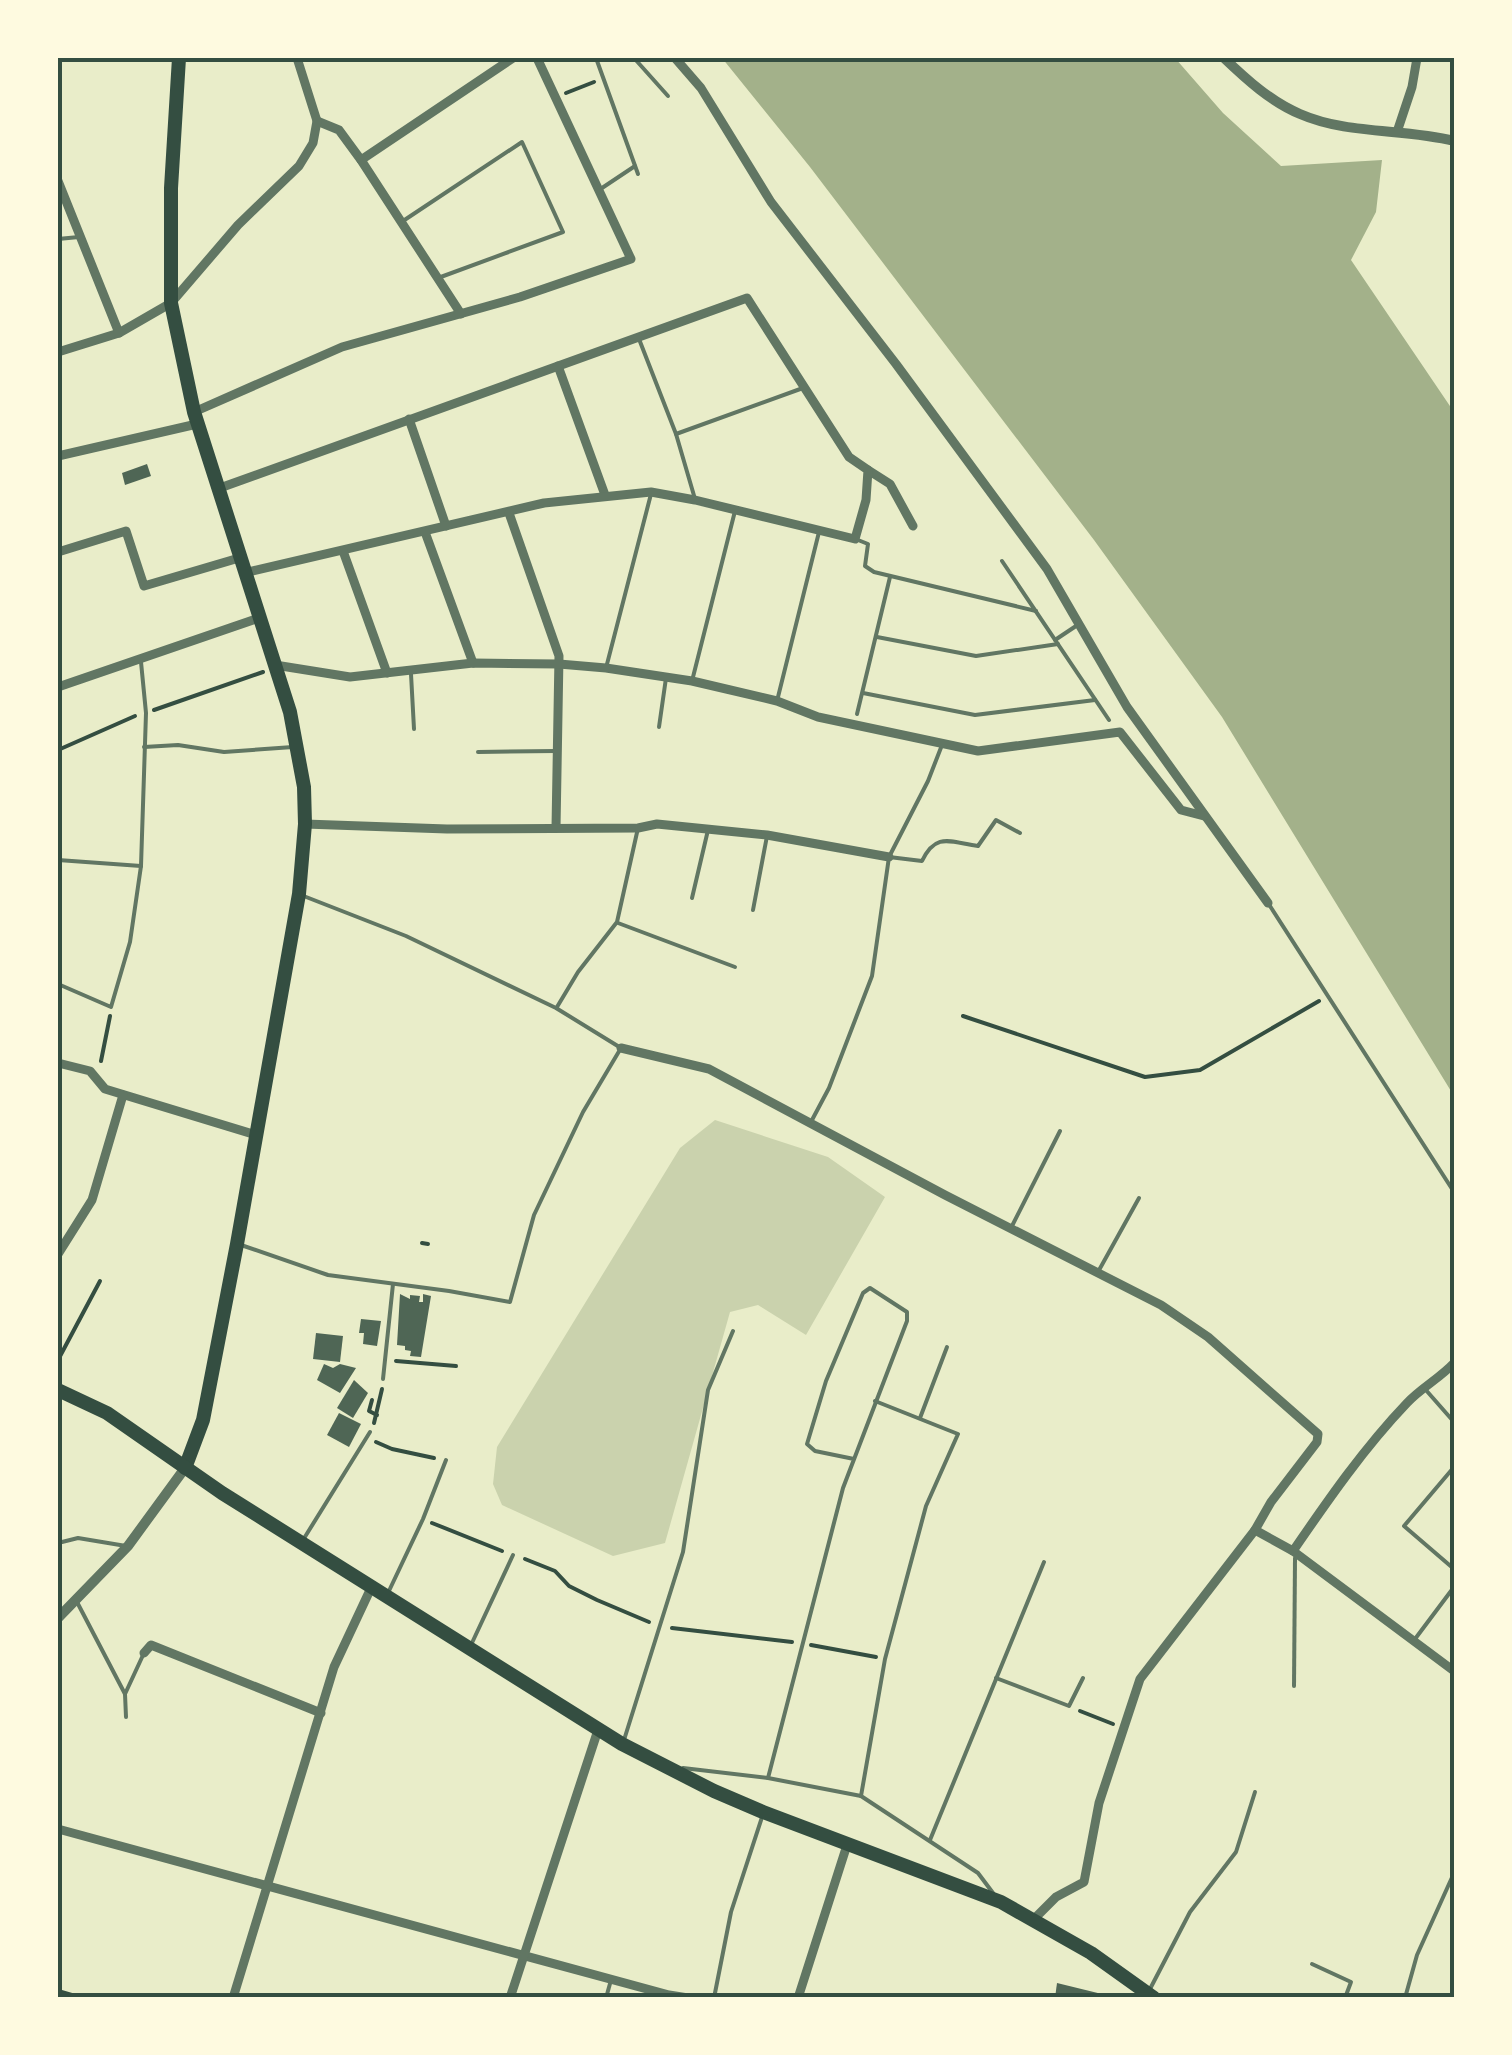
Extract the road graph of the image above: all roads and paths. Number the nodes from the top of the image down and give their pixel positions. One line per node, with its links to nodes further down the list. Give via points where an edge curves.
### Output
1 (179, 58): 25 (main road)
2 (297, 58): 13 (street)
3 (513, 58): 16 (street)
4 (537, 58): 12 (street)
5 (596, 58): 10 (lane)
6 (634, 58): 11 (lane)
7 (675, 58): 55 (street, via 702,88 770,202 974,468)
8 (1224, 58): 14 (street, via 1299,114)
9 (1417, 58): 14 (street)
10 (604, 78): 12 (path); 17 (lane)
11 (668, 96)
12 (556, 97): 20 (street)
13 (317, 120): 16 (street, via 339,130); 25 (street, via 300,166)
14 (1397, 132): 15 (street)
15 (1454, 142)
16 (361, 160): 21 (street)
17 (635, 166): 18 (lane); 20 (lane)
18 (638, 174)
19 (58, 181): 22 (street)
20 (599, 190): 26 (street, via 631,259)
21 (402, 222): 24 (street); 24 (lane, via 522,142 563,232)
22 (79, 237): 23 (lane); 27 (street)
23 (58, 240)
24 (438, 278): 26 (street)
25 (171, 303): 27 (street); 32 (main road)
26 (461, 314): 32 (street, via 342,347)
27 (120, 334): 29 (street)
28 (638, 338): 30 (street); 31 (street, via 748,298); 34 (lane)
29 (58, 352)
30 (558, 366): 33 (street); 39 (street)
31 (804, 387): 34 (lane); 36 (street, via 849,456)
32 (196, 418): 35 (street); 37 (main road)
33 (409, 419): 37 (street); 43 (street)
34 (676, 434): 40 (lane)
35 (58, 456)
36 (868, 470): 44 (street, via 890,484); 47 (street)
37 (217, 488): 51 (main road)
38 (651, 492): 39 (street); 40 (street); 62 (lane)
39 (605, 495): 42 (street)
40 (695, 500): 41 (street)
41 (734, 511): 46 (street); 66 (lane)
42 (509, 513): 43 (street); 60 (street)
43 (446, 526): 45 (street)
44 (913, 526)
45 (425, 532): 49 (street); 59 (street)
46 (819, 532): 47 (street); 70 (lane)
47 (855, 540): 52 (lane, via 868,544 865,566)
48 (58, 552): 51 (street, via 126,531 144,586)
49 (342, 552): 51 (street); 64 (street)
50 (1002, 561): 53 (lane)
51 (242, 566): 54 (main road)
52 (890, 576): 53 (lane); 56 (lane)
53 (1036, 611): 57 (lane)
54 (259, 618): 58 (street); 61 (main road)
55 (1079, 624): 57 (lane); 82 (street, via 1127,708)
56 (877, 637): 57 (lane, via 976,656); 68 (lane)
57 (1057, 642): 69 (lane)
58 (141, 658): 67 (street); 71 (lane)
59 (473, 664): 60 (street); 63 (street)
60 (558, 664): 62 (street); 80 (street)
61 (276, 666): 64 (street, via 350,677); 71 (path); 78 (main road)
62 (606, 668): 65 (street)
63 (411, 670): 64 (street); 75 (lane)
64 (387, 674)
65 (666, 678): 66 (street); 74 (lane)
66 (692, 681): 70 (street)
67 (58, 687)
68 (862, 693): 69 (lane, via 976,715); 72 (lane)
69 (1095, 700): 73 (lane)
70 (776, 701): 76 (street)
71 (146, 713): 77 (lane); 79 (path)
72 (858, 714)
73 (1109, 720)
74 (659, 726)
75 (414, 729)
76 (942, 745): 82 (street, via 999,750 1120,732 1181,810); 89 (lane)
77 (144, 746): 78 (lane, via 224,752); 91 (lane)
78 (298, 746): 83 (main road)
79 (58, 750)
80 (556, 750): 81 (lane); 84 (street)
81 (478, 752)
82 (1204, 816): 94 (street)
83 (305, 824): 84 (street); 92 (main road)
84 (556, 828): 85 (street)
85 (638, 828): 86 (street); 96 (lane)
86 (708, 829): 88 (street); 93 (lane)
87 (1020, 833): 89 (lane, via 996,820 978,846 937,840 922,861)
88 (767, 835): 89 (street); 95 (lane)
89 (889, 857): 107 (lane, via 872,976)
90 (58, 860): 91 (lane)
91 (141, 866): 100 (lane, via 130,942)
92 (299, 894): 101 (lane); 109 (main road)
93 (692, 898)
94 (1268, 903): 99 (lane)
95 (753, 910)
96 (617, 922): 97 (lane); 101 (lane)
97 (735, 967)
98 (58, 984): 100 (lane)
99 (1328, 996): 102 (path, via 1200,1070 1146,1076); 110 (lane)
100 (110, 1006): 105 (path)
101 (556, 1008): 103 (lane)
102 (962, 1016)
103 (621, 1048): 107 (street, via 709,1069); 117 (lane, via 534,1215 510,1302)
104 (58, 1063): 105 (street, via 90,1071)
105 (98, 1080): 106 (street)
106 (123, 1096): 109 (street); 114 (street, via 92,1200)
107 (810, 1124): 112 (street)
108 (1060, 1131): 112 (lane)
109 (256, 1135): 113 (main road)
110 (1454, 1192)
111 (1139, 1198): 115 (lane)
112 (1012, 1228): 115 (street)
113 (236, 1244): 117 (lane, via 328,1275); 136 (main road, via 203,1420)
114 (58, 1254)
115 (1098, 1272): 138 (street, via 1208,1337 1318,1434)
116 (100, 1281): 120 (path)
117 (393, 1284): 121 (lane)
118 (733, 1331): 151 (lane, via 708,1390 683,1552)
119 (948, 1347): 130 (lane)
120 (58, 1360)
121 (386, 1360): 123 (path); 124 (lane)
122 (1454, 1363): 126 (street)
123 (456, 1366)
124 (384, 1379): 129 (path)
125 (58, 1390): 136 (main road, via 108,1414)
126 (1425, 1390): 131 (lane); 142 (street, via 1337,1487)
127 (372, 1400): 129 (path, via 369,1411)
128 (875, 1401): 130 (lane); 133 (lane); 133 (lane, via 907,1312 870,1288 826,1381 807,1444)
129 (378, 1415): 132 (path)
130 (920, 1418): 156 (lane, via 958,1434 926,1506)
131 (1454, 1422)
132 (368, 1435): 134 (path, via 392,1449); 140 (lane)
133 (854, 1459): 153 (lane)
134 (446, 1460): 137 (lane)
135 (1454, 1467): 145 (lane, via 1404,1526)
136 (185, 1468): 140 (main road); 141 (street)
137 (423, 1519): 143 (path); 148 (lane)
138 (1255, 1530): 142 (street); 165 (street, via 1140,1679)
139 (58, 1544): 141 (lane, via 78,1538)
140 (301, 1544): 147 (main road)
141 (128, 1546): 149 (street)
142 (1294, 1552): 152 (street); 160 (lane)
143 (513, 1555): 151 (path); 154 (lane)
144 (1044, 1562): 158 (lane)
145 (1454, 1569)
146 (1454, 1587): 152 (lane)
147 (371, 1588): 148 (main road); 163 (street, via 334,1667)
148 (386, 1598): 154 (main road)
149 (77, 1602): 150 (street); 161 (lane)
150 (58, 1618)
151 (661, 1626): 153 (path); 167 (lane)
152 (1416, 1639): 157 (street)
153 (800, 1642): 156 (path); 169 (lane)
154 (468, 1649): 166 (main road)
155 (144, 1653): 161 (lane); 163 (street, via 151,1645)
156 (885, 1659): 171 (lane)
157 (1454, 1670)
158 (996, 1678): 162 (lane); 174 (lane)
159 (1084, 1678): 162 (lane)
160 (1294, 1686)
161 (125, 1694): 164 (lane)
162 (1069, 1706): 165 (path)
163 (321, 1713): 177 (street)
164 (126, 1717)
165 (1122, 1728): 179 (street, via 1084,1882)
166 (598, 1730): 167 (main road); 180 (street)
167 (622, 1744): 168 (main road)
168 (668, 1768): 169 (lane); 172 (main road)
169 (768, 1778): 171 (lane)
170 (1255, 1792): 184 (lane, via 1236,1852 1190,1912)
171 (861, 1796): 174 (lane)
172 (764, 1812): 175 (main road); 190 (lane, via 731,1912)
173 (58, 1829): 177 (street)
174 (930, 1840): 178 (lane, via 978,1873)
175 (846, 1845): 178 (main road); 191 (street)
176 (1454, 1874): 193 (lane, via 1416,1955)
177 (267, 1886): 180 (street); 186 (street)
178 (1000, 1902): 179 (main road)
179 (1034, 1918): 184 (main road)
180 (522, 1955): 182 (street); 187 (street)
181 (1312, 1964): 192 (lane, via 1351,1982)
182 (611, 1980): 188 (lane); 189 (street)
183 (58, 1991): 185 (path)
184 (1151, 1995)
185 (82, 1998)
186 (232, 1998)
187 (510, 1998)
188 (606, 1998)
189 (688, 1998)
190 (714, 1998)
191 (798, 1998)
192 (1345, 1998)
193 (1405, 1998)

